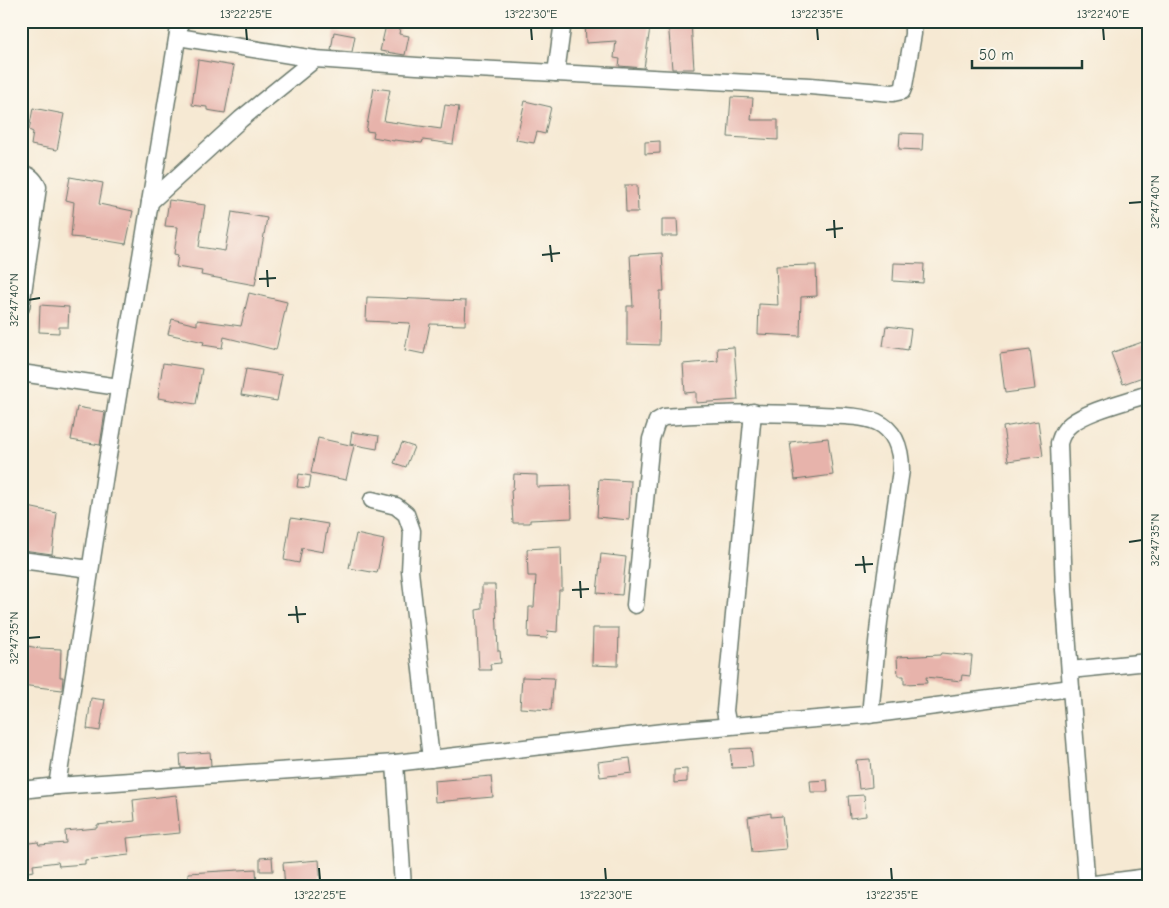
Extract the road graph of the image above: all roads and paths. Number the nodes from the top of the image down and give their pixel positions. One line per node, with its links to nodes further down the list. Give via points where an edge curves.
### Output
1 (563, 21): 5 (street)
2 (913, 21): 5 (street, via 907,78 902,91 893,93)
3 (179, 29): 4 (street); 7 (street)
4 (314, 59): 5 (street); 7 (street, via 241,119)
5 (556, 73)
6 (21, 173): 8 (street, via 27,174 38,187)
7 (150, 202): 10 (street)
8 (21, 307)
9 (21, 373): 10 (street)
10 (119, 387): 15 (street)
11 (1148, 394): 18 (street, via 1082,417 1071,423 1061,436 1058,461)
12 (753, 412): 16 (street, via 657,421 651,439); 20 (street, via 837,416 877,422 894,437 899,448 901,470 879,622); 21 (street, via 725,711)
13 (372, 500): 22 (street, via 396,506 406,514 412,531 410,572)
14 (21, 560): 15 (street)
15 (90, 569): 24 (street)
16 (635, 605)
17 (1148, 662): 18 (street)
18 (1070, 670): 19 (street)
19 (1071, 688): 20 (street); 27 (street)
20 (870, 715): 21 (street)
21 (728, 726): 22 (street)
22 (431, 759): 23 (street)
23 (395, 763): 24 (street); 28 (street)
24 (56, 786): 25 (street)
25 (21, 790)
26 (1148, 877): 27 (street)
27 (1087, 886)
28 (403, 887)

